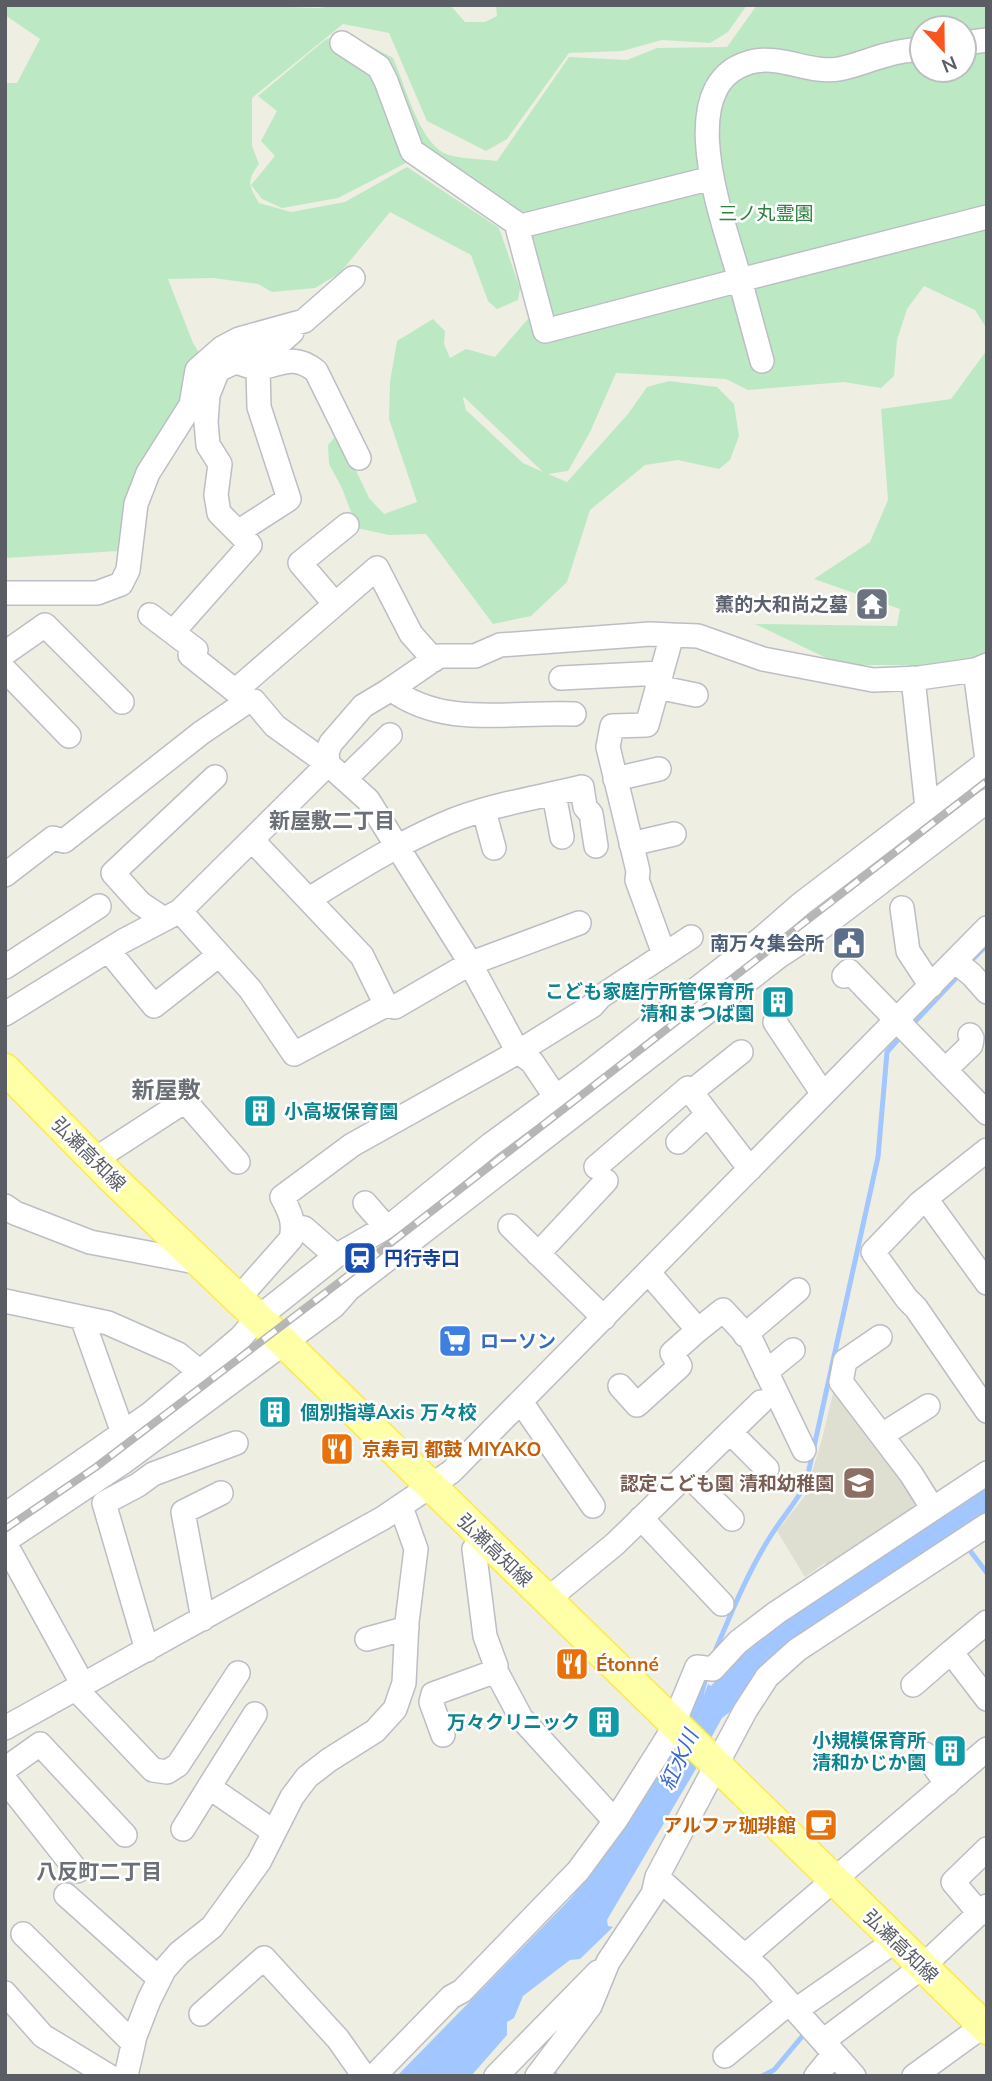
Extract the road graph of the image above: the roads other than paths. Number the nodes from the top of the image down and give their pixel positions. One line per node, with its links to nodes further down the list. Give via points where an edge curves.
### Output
1 (342, 43): 5 (street, via 379,67 412,151)
2 (908, 51): 3 (street, via 838,69 768,60 728,73 719,85 706,124)
3 (712, 178): 5 (street); 7 (street)
4 (987, 217): 7 (street)
5 (517, 227): 7 (street, via 545,331)
6 (353, 278): 8 (street)
7 (740, 280): 9 (street)
8 (304, 321): 10 (street, via 283,340); 15 (street, via 239,339 197,370 191,405 148,473 136,505 128,570 121,584 97,593)
9 (762, 361)
10 (236, 362): 11 (street); 14 (street, via 218,370 208,395 205,422 208,445 220,464 219,513)
11 (258, 369): 12 (street, via 294,360 316,370); 14 (street, via 259,407 289,499)
12 (359, 458)
13 (346, 525): 16 (street, via 300,563)
14 (238, 532): 18 (street, via 250,545)
15 (5, 593)
16 (335, 604): 21 (street, via 377,568 411,634); 28 (street)
17 (150, 615): 18 (street)
18 (173, 632): 28 (street, via 196,650 190,655)
19 (672, 635): 21 (street, via 499,645 475,656); 25 (street, via 698,636 763,659 810,669 873,680); 26 (street)
20 (5, 653): 30 (street, via 46,625)
21 (434, 660): 27 (street)
22 (981, 668): 25 (street); 34 (street)
23 (5, 670): 33 (street)
24 (561, 678): 26 (street)
25 (913, 678): 42 (street)
26 (659, 680): 29 (street); 39 (street, via 647,725 612,726 608,747)
27 (391, 689): 31 (street, via 405,699 468,716); 35 (street, via 356,712 331,743)
28 (242, 695): 35 (street, via 254,701 275,726); 51 (street, via 64,841 53,838)
29 (696, 695)
30 (122, 702)
31 (574, 714)
32 (390, 735): 38 (street)
33 (69, 736)
34 (987, 761): 42 (street)
35 (328, 764): 38 (street); 46 (street)
36 (659, 769): 39 (street)
37 (215, 777): 55 (street, via 113,873 140,903)
38 (345, 779): 48 (street, via 368,800)
39 (615, 779): 47 (street)
40 (554, 794): 43 (street); 45 (street); 49 (street, via 582,787)
41 (987, 801): 82 (street)
42 (927, 808): 79 (street)
43 (484, 811): 48 (street); 50 (street)
44 (674, 834): 47 (street)
45 (562, 837)
46 (252, 840): 52 (street); 55 (street)
47 (631, 844): 60 (street, via 637,880)
48 (397, 846): 52 (street); 63 (street)
49 (596, 846)
50 (494, 848)
51 (5, 875)
52 (309, 899): 68 (street, via 362,956)
53 (99, 906): 64 (street)
54 (902, 908): 66 (street, via 908,951)
55 (172, 915): 59 (street); 61 (street)
56 (579, 923): 63 (street)
57 (987, 928): 62 (street)
58 (691, 937): 60 (street)
59 (108, 950): 61 (street, via 154,1006); 69 (street)
60 (664, 954): 73 (street)
61 (219, 955): 68 (street, via 250,989 294,1054)
62 (955, 961): 66 (street); 67 (street)
63 (469, 964): 68 (street, via 395,1007); 73 (street)
64 (5, 967)
65 (844, 976): 71 (street, via 849,971)
66 (931, 986): 71 (street)
67 (987, 992)
68 (386, 1005)
69 (5, 1014)
70 (775, 1022): 78 (street)
71 (904, 1029): 76 (street); 78 (street)
72 (970, 1035): 76 (street, via 971,1045)
73 (518, 1052): 79 (street, via 532,1062); 93 (street, via 352,1144 282,1197)
74 (741, 1052): 77 (street)
75 (5, 1069): 85 (main road, 弘瀬高知線)
76 (945, 1070): 80 (street)
77 (691, 1092): 81 (street); 94 (street, via 688,1088 601,1174)
78 (823, 1094): 87 (street)
79 (555, 1097): 82 (street); 91 (street)
80 (987, 1113)
81 (708, 1114): 83 (street); 87 (street)
82 (570, 1118): 107 (street)
83 (678, 1142)
84 (987, 1150): 88 (street)
85 (94, 1160): 86 (street, via 185,1101); 96 (main road, 弘瀬高知線)
86 (238, 1163)
87 (750, 1169): 97 (street)
88 (926, 1199): 98 (street); 115 (street, via 873,1252)
89 (365, 1203): 91 (street)
90 (5, 1206): 96 (street, via 90,1242)
91 (385, 1226): 95 (street)
92 (510, 1226): 94 (street)
93 (294, 1227): 95 (street, via 304,1228); 101 (street)
94 (538, 1254): 103 (street)
95 (336, 1256): 101 (street)
96 (201, 1263): 101 (main road, 弘瀬高知線)
97 (649, 1273): 103 (street); 104 (street)
98 (987, 1283)
99 (799, 1290): 105 (street)
100 (5, 1301): 102 (street)
101 (248, 1308): 107 (main road, 弘瀬高知線); 109 (street, via 240,1338)
102 (82, 1318): 109 (street, via 137,1335 178,1354); 117 (street)
103 (604, 1318): 112 (street)
104 (698, 1330): 105 (street, via 723,1310); 111 (street, via 672,1353 680,1366 637,1405)
105 (746, 1335): 110 (street)
106 (880, 1337): 118 (street, via 845,1361 841,1382)
107 (284, 1342): 124 (main road, 弘瀬高知線); 134 (street, via 122,1463)
108 (793, 1350): 110 (street)
109 (200, 1372): 117 (street)
110 (766, 1372): 120 (street)
111 (620, 1386)
112 (521, 1402): 124 (street); 126 (street)
113 (761, 1402): 116 (street)
114 (928, 1406): 118 (street)
115 (987, 1410)
116 (730, 1432): 121 (street); 122 (street)
117 (123, 1433): 129 (street)
118 (882, 1435): 128 (street)
119 (236, 1443): 141 (street, via 153,1474 104,1503)
120 (804, 1450)
121 (767, 1469)
122 (687, 1474): 130 (street); 131 (street)
123 (987, 1474): 128 (street)
124 (431, 1487): 127 (street); 133 (main road, 弘瀬高知線)
125 (222, 1494): 137 (street, via 183,1512)
126 (593, 1506)
127 (401, 1507): 137 (street); 139 (street, via 416,1549)
128 (933, 1509): 149 (street, via 776,1613 738,1642 713,1669 696,1667)
129 (5, 1515)
130 (641, 1518): 135 (street); 136 (street)
131 (732, 1519)
132 (987, 1525): 154 (street, via 786,1658 767,1677)
133 (484, 1538): 135 (main road, 弘瀬高知線); 143 (street, via 474,1549 485,1636)
134 (5, 1542): 146 (street)
135 (547, 1600): 149 (main road, 弘瀬高知線)
136 (722, 1604)
137 (203, 1619): 141 (street)
138 (987, 1622): 142 (street)
139 (407, 1628): 140 (street); 161 (street, via 404,1683 392,1715 307,1777)
140 (368, 1639)
141 (147, 1650): 146 (street)
142 (951, 1652): 145 (street); 147 (street)
143 (496, 1671): 151 (street, via 433,1694 431,1702); 159 (street, via 521,1718)
144 (238, 1673): 146 (street, via 178,1765 167,1772 153,1770)
145 (913, 1685)
146 (80, 1687): 150 (street)
147 (984, 1689)
148 (255, 1714): 158 (street)
149 (676, 1727): 154 (main road, 弘瀬高知線); 159 (street)
150 (5, 1728)
151 (443, 1735)
152 (987, 1749): 157 (street)
153 (925, 1754): 157 (street)
154 (713, 1762): 165 (street); 166 (main road, 弘瀬高知線)
155 (5, 1769): 162 (street, via 40,1744)
156 (5, 1780): 164 (street)
157 (947, 1784): 166 (street)
158 (209, 1787): 160 (street); 161 (street)
159 (615, 1821): 185 (street, via 578,1871)
160 (183, 1829)
161 (274, 1832): 174 (street, via 259,1863 212,1927 179,1953)
162 (125, 1835)
163 (987, 1849): 168 (street, via 953,1882)
164 (77, 1871)
165 (657, 1877): 171 (street); 172 (street, via 653,1894)
166 (835, 1881): 170 (main road, 弘瀬高知線); 171 (street)
167 (66, 1895): 174 (street)
168 (984, 1910): 173 (street)
169 (23, 1934): 179 (street)
170 (895, 1941): 173 (main road, 弘瀬高知線); 176 (street)
171 (745, 1956): 176 (street)
172 (608, 1962): 186 (street); 187 (street, via 590,2006)
173 (922, 1967): 178 (main road, 弘瀬高知線); 180 (street)
174 (160, 1976): 179 (street)
175 (5, 1993): 182 (street, via 43,2036)
176 (793, 2006): 180 (street); 181 (street)
177 (201, 2014): 184 (street, via 264,1958 338,2039)
178 (985, 2028): 190 (street)
179 (133, 2043): 183 (street)
180 (828, 2047): 188 (street); 189 (street)
181 (725, 2056)
182 (109, 2076)
183 (127, 2076)
184 (364, 2076)
185 (374, 2076)
186 (496, 2076)
187 (537, 2076)
188 (816, 2076)
189 (854, 2076)
190 (914, 2076)

